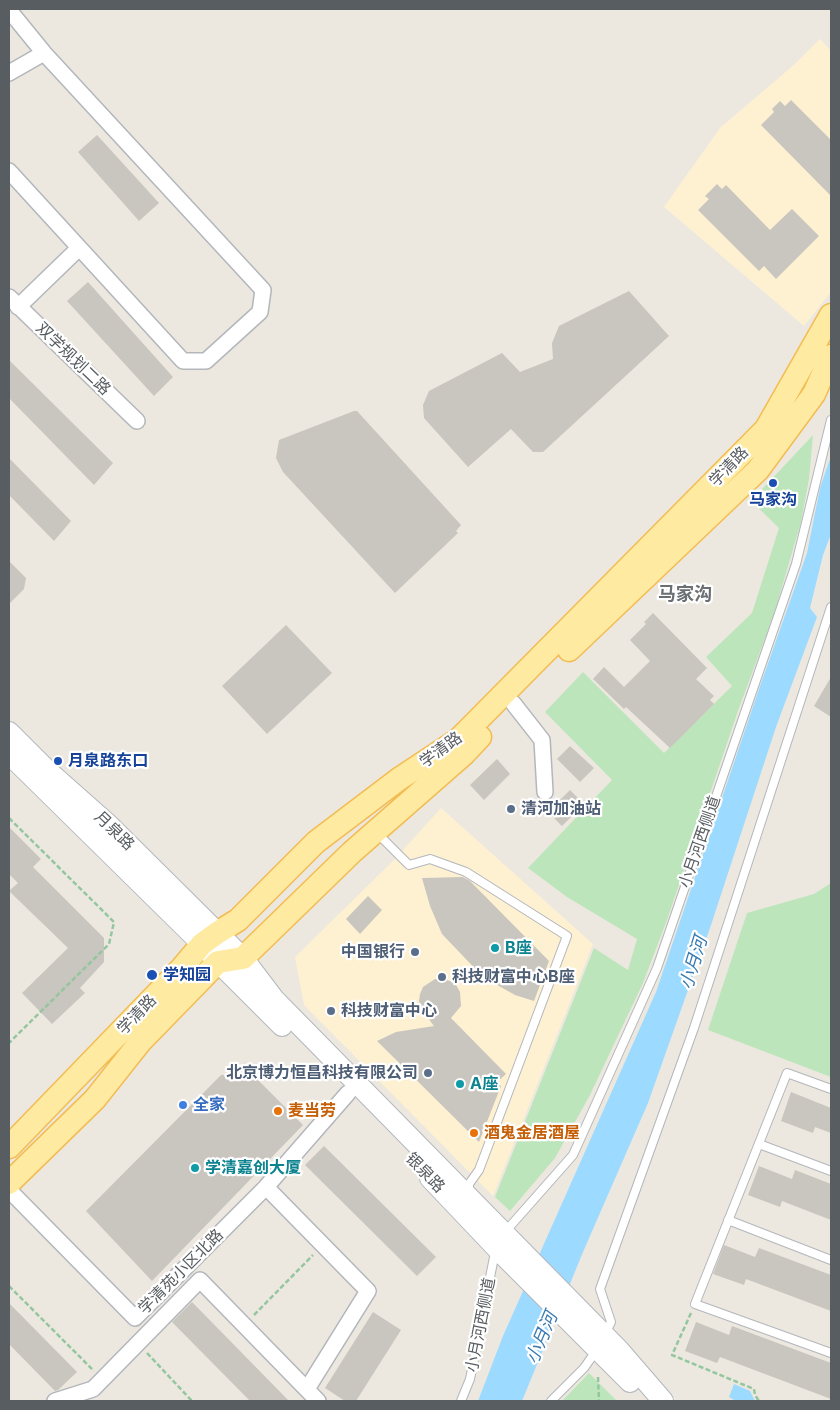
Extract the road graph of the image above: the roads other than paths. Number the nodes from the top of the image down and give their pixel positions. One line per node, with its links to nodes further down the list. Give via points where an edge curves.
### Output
1 (9, 10): 2 (street)
2 (44, 53): 3 (street); 5 (street, via 263,290 260,312 206,361 183,361)
3 (9, 73)
4 (9, 171): 5 (street)
5 (80, 248): 6 (street)
6 (13, 302): 10 (street, 双学规划二路)
7 (831, 315): 17 (main road, 学清路, via 766,429 465,734 316,842 238,920)
8 (831, 356): 12 (main road, 学清路, via 814,394 758,470)
9 (831, 420): 30 (lane, 小月河西侧道, via 796,564 657,968 572,1155)
10 (136, 421)
11 (831, 607): 32 (lane, via 694,1028 600,1289 611,1322)
12 (513, 703): 15 (street, via 542,740); 16 (main road, 学清路, via 464,754)
13 (9, 732): 17 (main road, 月泉路, via 109,825)
14 (9, 754): 17 (main road, 月泉路, via 176,921)
15 (545, 792)
16 (376, 831): 18 (main road, 学清路); 28 (lane, via 409,865 430,859 466,872 567,936 479,1170 469,1184)
17 (210, 938): 18 (main road, 银泉路); 19 (main road, 银泉路); 23 (main road, 学清路)
18 (243, 958): 19 (main road); 28 (main road, 银泉路, via 274,999)
19 (218, 962): 21 (main road, 银泉路); 25 (main road, 学清路, via 141,1041 95,1099)
20 (831, 1089): 22 (lane, via 787,1073)
21 (348, 1093): 26 (street, 学清苑小区北路); 30 (main road, 银泉路)
22 (759, 1144): 24 (lane); 29 (lane)
23 (9, 1147)
24 (831, 1171)
25 (9, 1183)
26 (266, 1187): 27 (street, 学清苑小区北路, via 135,1318); 34 (street, via 368,1292)
27 (9, 1190)
28 (470, 1199): 30 (main road, 银泉路)
29 (728, 1220): 31 (lane); 33 (lane, via 695,1304)
30 (504, 1245): 32 (main road, 银泉路); 37 (lane, 小月河西侧道, via 470,1380)
31 (831, 1260)
32 (596, 1337): 38 (lane, via 584,1368); 39 (main road, 银泉路); 40 (main road, 银泉路, via 619,1350)
33 (831, 1353)
34 (307, 1390): 35 (street, via 200,1280 92,1388); 36 (street)
35 (55, 1401)
36 (318, 1401)
37 (461, 1401)
38 (551, 1401)
39 (648, 1401)
40 (663, 1401)

